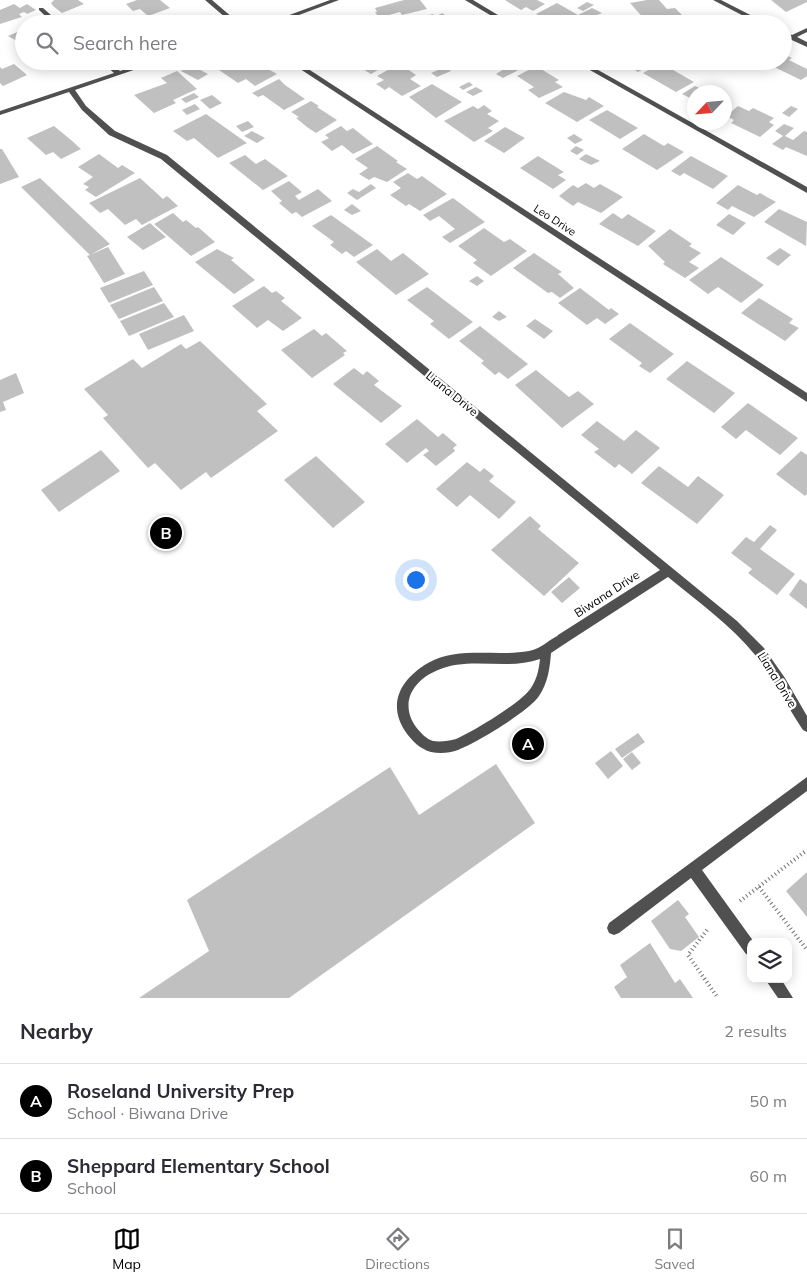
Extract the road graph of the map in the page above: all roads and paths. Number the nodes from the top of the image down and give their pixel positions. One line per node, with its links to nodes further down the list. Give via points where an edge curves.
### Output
1 (208, 0): 7 (street)
2 (336, 0): 8 (street)
3 (468, 0): 9 (street)
4 (716, 0): 10 (street)
5 (41, 9): 6 (street)
6 (48, 15)
7 (226, 15)
8 (294, 15)
9 (494, 15)
10 (746, 15)
11 (807, 30): 12 (street)
12 (792, 37): 13 (street)
13 (807, 44)
14 (115, 70): 18 (street)
15 (131, 70): 18 (street)
16 (306, 70): 22 (street, Leo Drive)
17 (593, 70): 21 (street)
18 (120, 74): 19 (street)
19 (71, 90): 20 (street); 23 (street, Liana Drive, via 84,108 112,133 164,157)
20 (0, 113)
21 (807, 190)
22 (807, 398)
23 (668, 571): 24 (street, Biwana Drive); 25 (street, Liana Drive, via 752,641)
24 (546, 650): 24 (street, Biwana Drive, via 526,658 463,658 430,668 404,693 401,709 404,720 422,742 440,747 457,745 532,696 545,666)
25 (807, 726)
26 (807, 783): 28 (street)
27 (807, 850): 29 (path)
28 (693, 869): 31 (street); 33 (street)
29 (759, 886): 30 (path); 34 (path)
30 (737, 904)
31 (614, 928)
32 (706, 930): 36 (path, via 688,955)
33 (747, 944)
34 (807, 950)
35 (775, 983): 37 (street)
36 (718, 998)
37 (786, 998)

